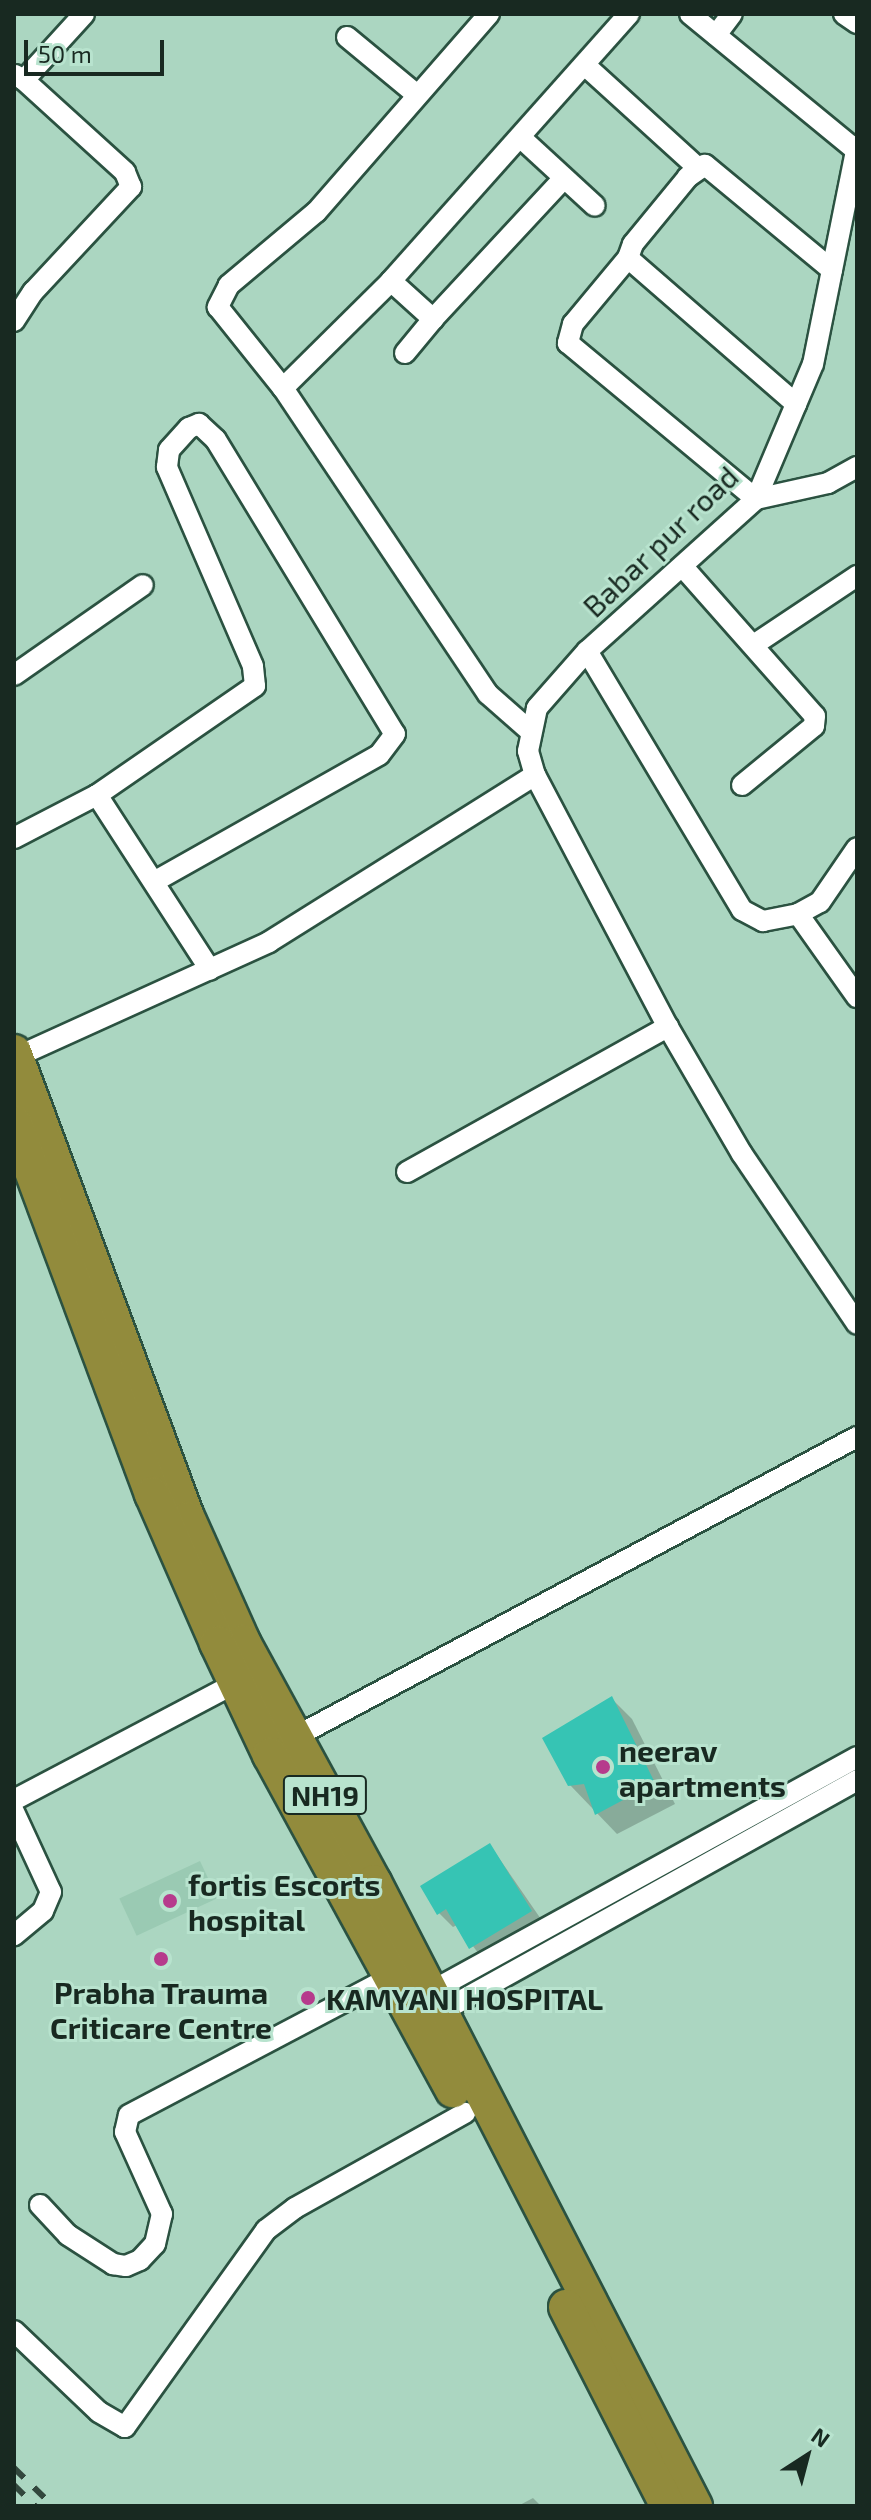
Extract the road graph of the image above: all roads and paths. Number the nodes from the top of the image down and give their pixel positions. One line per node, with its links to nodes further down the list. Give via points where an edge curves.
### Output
1 (84, 14): 11 (street)
2 (488, 14): 12 (street)
3 (629, 14): 10 (street)
4 (690, 14): 8 (street)
5 (732, 14): 8 (street)
6 (844, 14): 7 (street)
7 (857, 23)
8 (716, 35): 14 (street)
9 (347, 37): 12 (street)
10 (587, 67): 13 (street); 15 (street)
11 (19, 77): 23 (street, via 125,172 131,187 33,292)
12 (417, 95): 25 (street, via 316,212 220,298 223,317)
13 (521, 138): 16 (street); 21 (street)
14 (857, 149): 18 (street, Babar pur road)
15 (698, 168): 19 (street, via 633,244); 20 (street, via 705,165 720,172)
16 (564, 178): 17 (street); 22 (street)
17 (595, 206)
18 (850, 221): 20 (street, Babar pur road)
19 (628, 258): 26 (street); 28 (street, via 568,334 574,351)
20 (832, 270): 26 (street, Babar pur road, via 813,364)
21 (391, 281): 22 (street); 25 (street)
22 (433, 319): 24 (street)
23 (14, 321)
24 (405, 353)
25 (283, 388): 35 (street, via 488,694)
26 (796, 404): 28 (street, Babar pur road)
27 (857, 467): 28 (street, via 828,483)
28 (756, 499): 29 (street, Babar pur road)
29 (683, 567): 32 (street); 33 (street, Babar pur road)
30 (857, 576): 32 (street)
31 (143, 585): 34 (street)
32 (755, 644): 37 (street, via 813,711 815,722)
33 (587, 651): 35 (street, Babar pur road, via 537,708); 42 (street, via 742,910 763,921)
34 (14, 675)
35 (529, 730): 36 (street)
36 (535, 775): 43 (street, via 269,942); 45 (street)
37 (742, 785)
38 (97, 795): 39 (street); 41 (street); 41 (street, via 255,686 253,666 167,467 169,450 199,424 216,440 395,734 379,755)
39 (14, 838)
40 (857, 848): 42 (street, via 820,902)
41 (154, 882): 43 (street)
42 (798, 914): 44 (street)
43 (210, 970): 46 (street)
44 (857, 997)
45 (668, 1027): 48 (street); 49 (street, via 742,1154)
46 (15, 1054): 52 (highway, NH19, via 188,1519)
47 (17, 1142): 51 (highway, NH19, via 152,1494)
48 (407, 1172)
49 (857, 1324)
50 (857, 1437): 52 (street)
51 (236, 1683): 55 (street); 58 (highway, NH19)
52 (293, 1738): 59 (highway, NH19)
53 (857, 1757): 59 (street)
54 (857, 1780): 59 (street)
55 (14, 1800)
56 (14, 1812): 57 (street, via 51,1892 43,1911)
57 (14, 1935)
58 (393, 1976): 60 (highway, NH19); 61 (street, via 129,2115 125,2132 162,2214 155,2244 140,2260 113,2264 68,2235)
59 (434, 2002): 64 (highway, NH19)
60 (465, 2113): 62 (street, via 295,2208 266,2230 125,2427 99,2412); 63 (highway, NH19)
61 (40, 2205)
62 (14, 2331)
63 (668, 2506)
64 (695, 2506)

